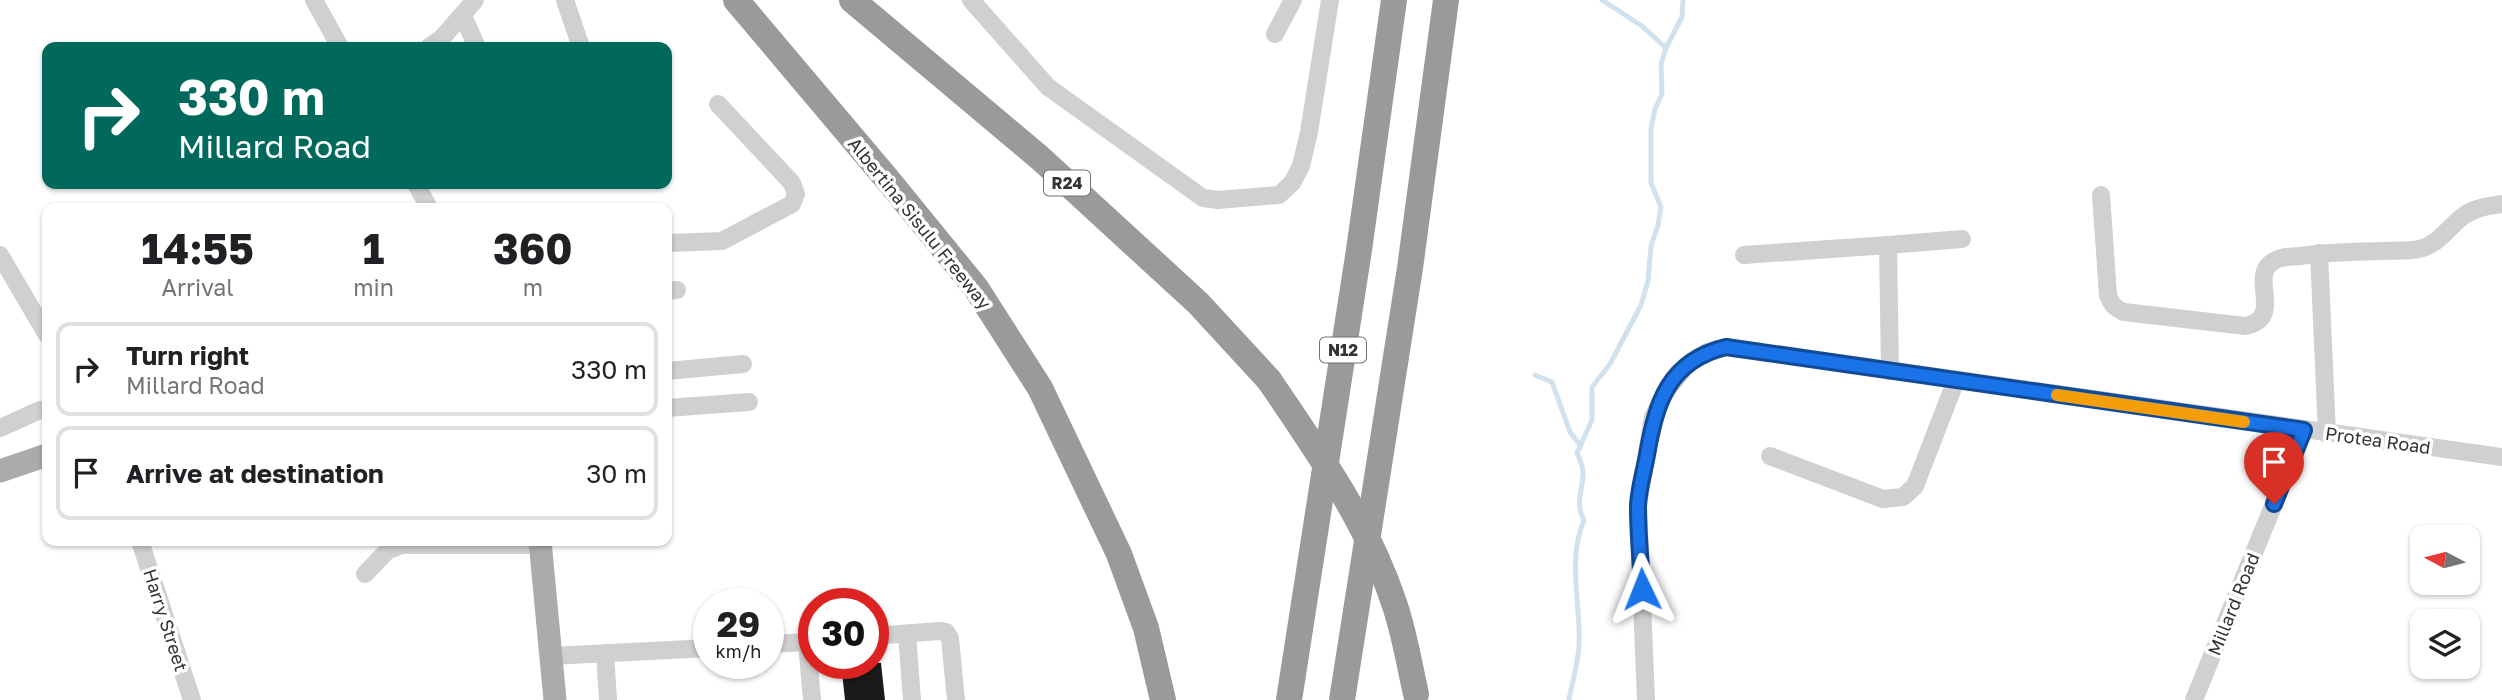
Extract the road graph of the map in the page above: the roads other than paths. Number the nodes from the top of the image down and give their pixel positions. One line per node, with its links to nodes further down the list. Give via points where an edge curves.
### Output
1 (314, 0): 13 (street)
2 (475, 0): 11 (street)
3 (565, 0): 16 (street)
4 (736, 0): 58 (highway, Albertina Sisulu Freeway, via 976,288 1040,388 1119,554 1146,628)
5 (852, 0): 51 (highway, R24, bridge, via 1040,158 1198,303 1269,380 1331,472 1362,530 1394,600)
6 (971, 0): 8 (street, via 1048,87 1203,198 1218,200 1279,195 1292,183 1309,132)
7 (1293, 0): 12 (street)
8 (1330, 0)
9 (1394, 0): 59 (highway, N12)
10 (1446, 0): 60 (highway, via 1410,268)
11 (463, 16): 14 (street); 15 (street)
12 (1275, 34)
13 (337, 42)
14 (436, 42)
15 (475, 42)
16 (579, 42)
17 (718, 104): 21 (street, via 792,183 796,194 792,204 722,241)
18 (2101, 195): 23 (street, via 2108,295 2110,303 2124,312 2255,324 2263,317 2264,277 2272,261)
19 (2502, 204): 23 (street, via 2463,216 2435,243 2418,250)
20 (1962, 239): 22 (street)
21 (672, 243)
22 (1888, 244): 25 (street); 29 (street)
23 (2319, 253): 36 (street)
24 (0, 255): 26 (street)
25 (1744, 255)
26 (42, 326)
27 (743, 364): 28 (street)
28 (672, 371)
29 (1890, 371): 30 (street, Protea Road); 61 (street, Protea Road, via 1726,347 1707,352 1675,377 1653,416 1638,506)
30 (1956, 380): 35 (street, Protea Road); 37 (street, via 1915,486 1903,497 1884,499)
31 (749, 402): 32 (street)
32 (672, 408)
33 (40, 410): 34 (street)
34 (0, 428)
35 (2304, 430): 36 (street, Protea Road); 62 (street, Millard Road)
36 (2327, 434): 39 (street, Protea Road)
37 (1770, 456)
38 (42, 457): 40 (main road)
39 (2502, 457)
40 (0, 471)
41 (142, 546): 52 (street, Harry Street)
42 (400, 546): 44 (street, via 387,551)
43 (540, 546): 49 (main road)
44 (365, 574)
45 (907, 634): 46 (street); 56 (street); 57 (street, via 946,632)
46 (889, 635)
47 (693, 649): 48 (street)
48 (605, 653): 49 (street); 54 (street)
49 (551, 656): 53 (main road)
50 (812, 679): 55 (street)
51 (1416, 697)
52 (192, 700)
53 (555, 700)
54 (608, 700)
55 (812, 700)
56 (912, 700)
57 (956, 700)
58 (1163, 700)
59 (1289, 700)
60 (1342, 700)
61 (1646, 700)
62 (2194, 700)

